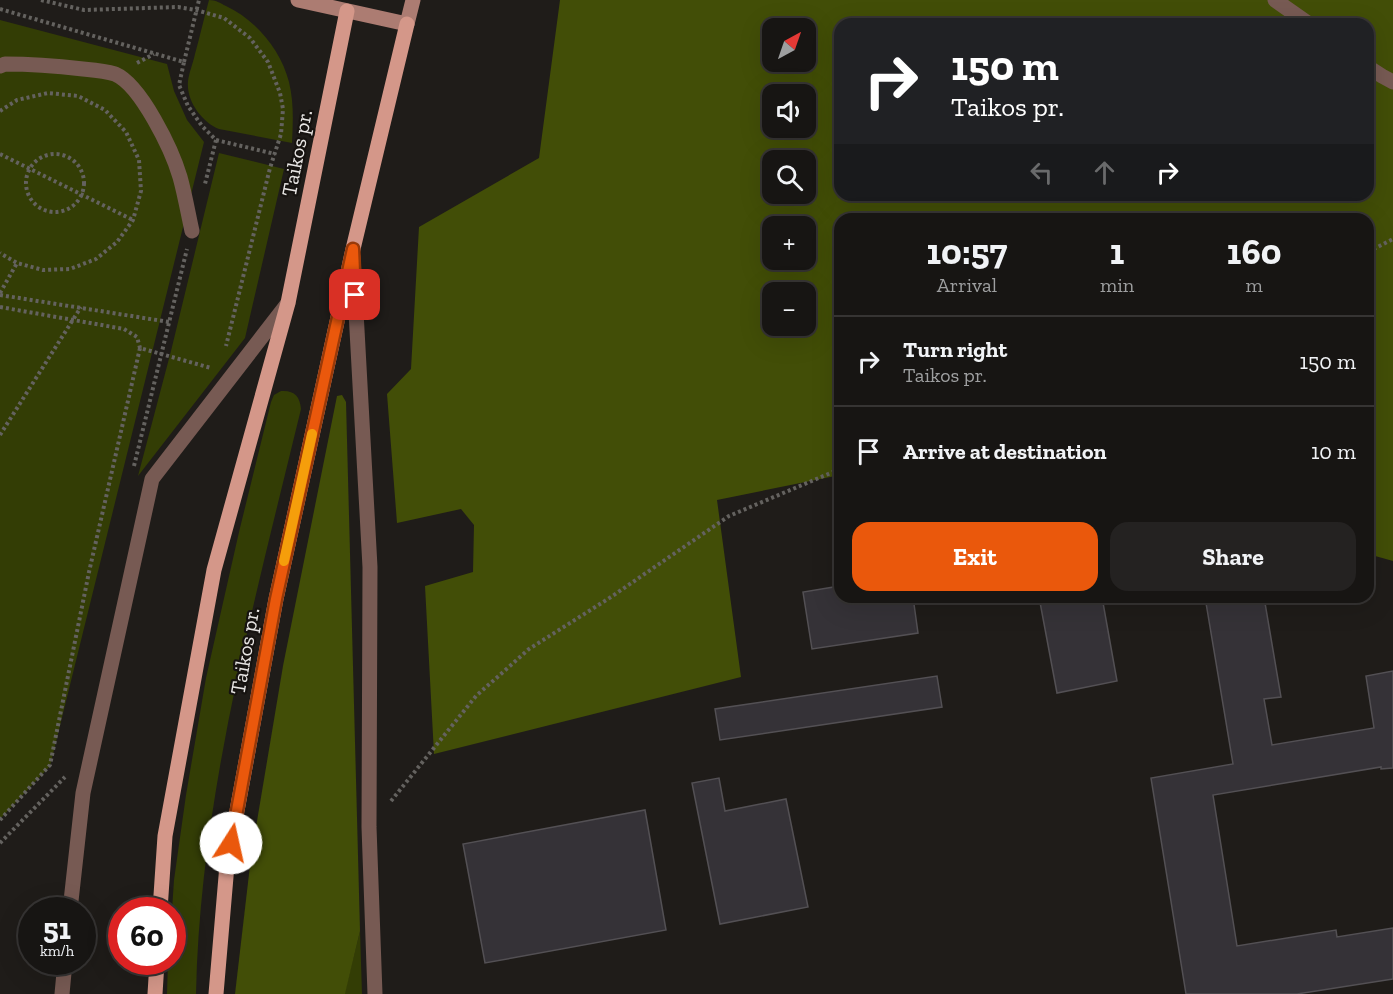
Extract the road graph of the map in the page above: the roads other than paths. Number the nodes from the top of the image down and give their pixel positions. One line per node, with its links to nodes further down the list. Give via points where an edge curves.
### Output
1 (297, 0): 4 (main road)
2 (413, 0): 6 (main road, Taikos pr.)
3 (1275, 0): 5 (street)
4 (348, 5): 6 (main road); 12 (main road, Taikos pr.)
5 (1300, 18)
6 (407, 24): 11 (main road, Taikos pr.)
7 (0, 66): 10 (street, via 38,64 101,71 133,87 150,111 180,175)
8 (1374, 71): 9 (street)
9 (1393, 82)
10 (192, 231)
11 (353, 249): 19 (main road, Taikos pr., via 276,599 227,865); 20 (street, Taikos pr., via 370,567 369,827)
12 (288, 303): 13 (street, Taikos pr., via 153,479 83,793); 14 (main road, Taikos pr., via 214,570 165,836)
13 (71, 897)
14 (161, 897)
15 (64, 975): 17 (street)
16 (156, 975): 18 (main road)
17 (62, 994)
18 (155, 994)
19 (216, 994)
20 (375, 994)

